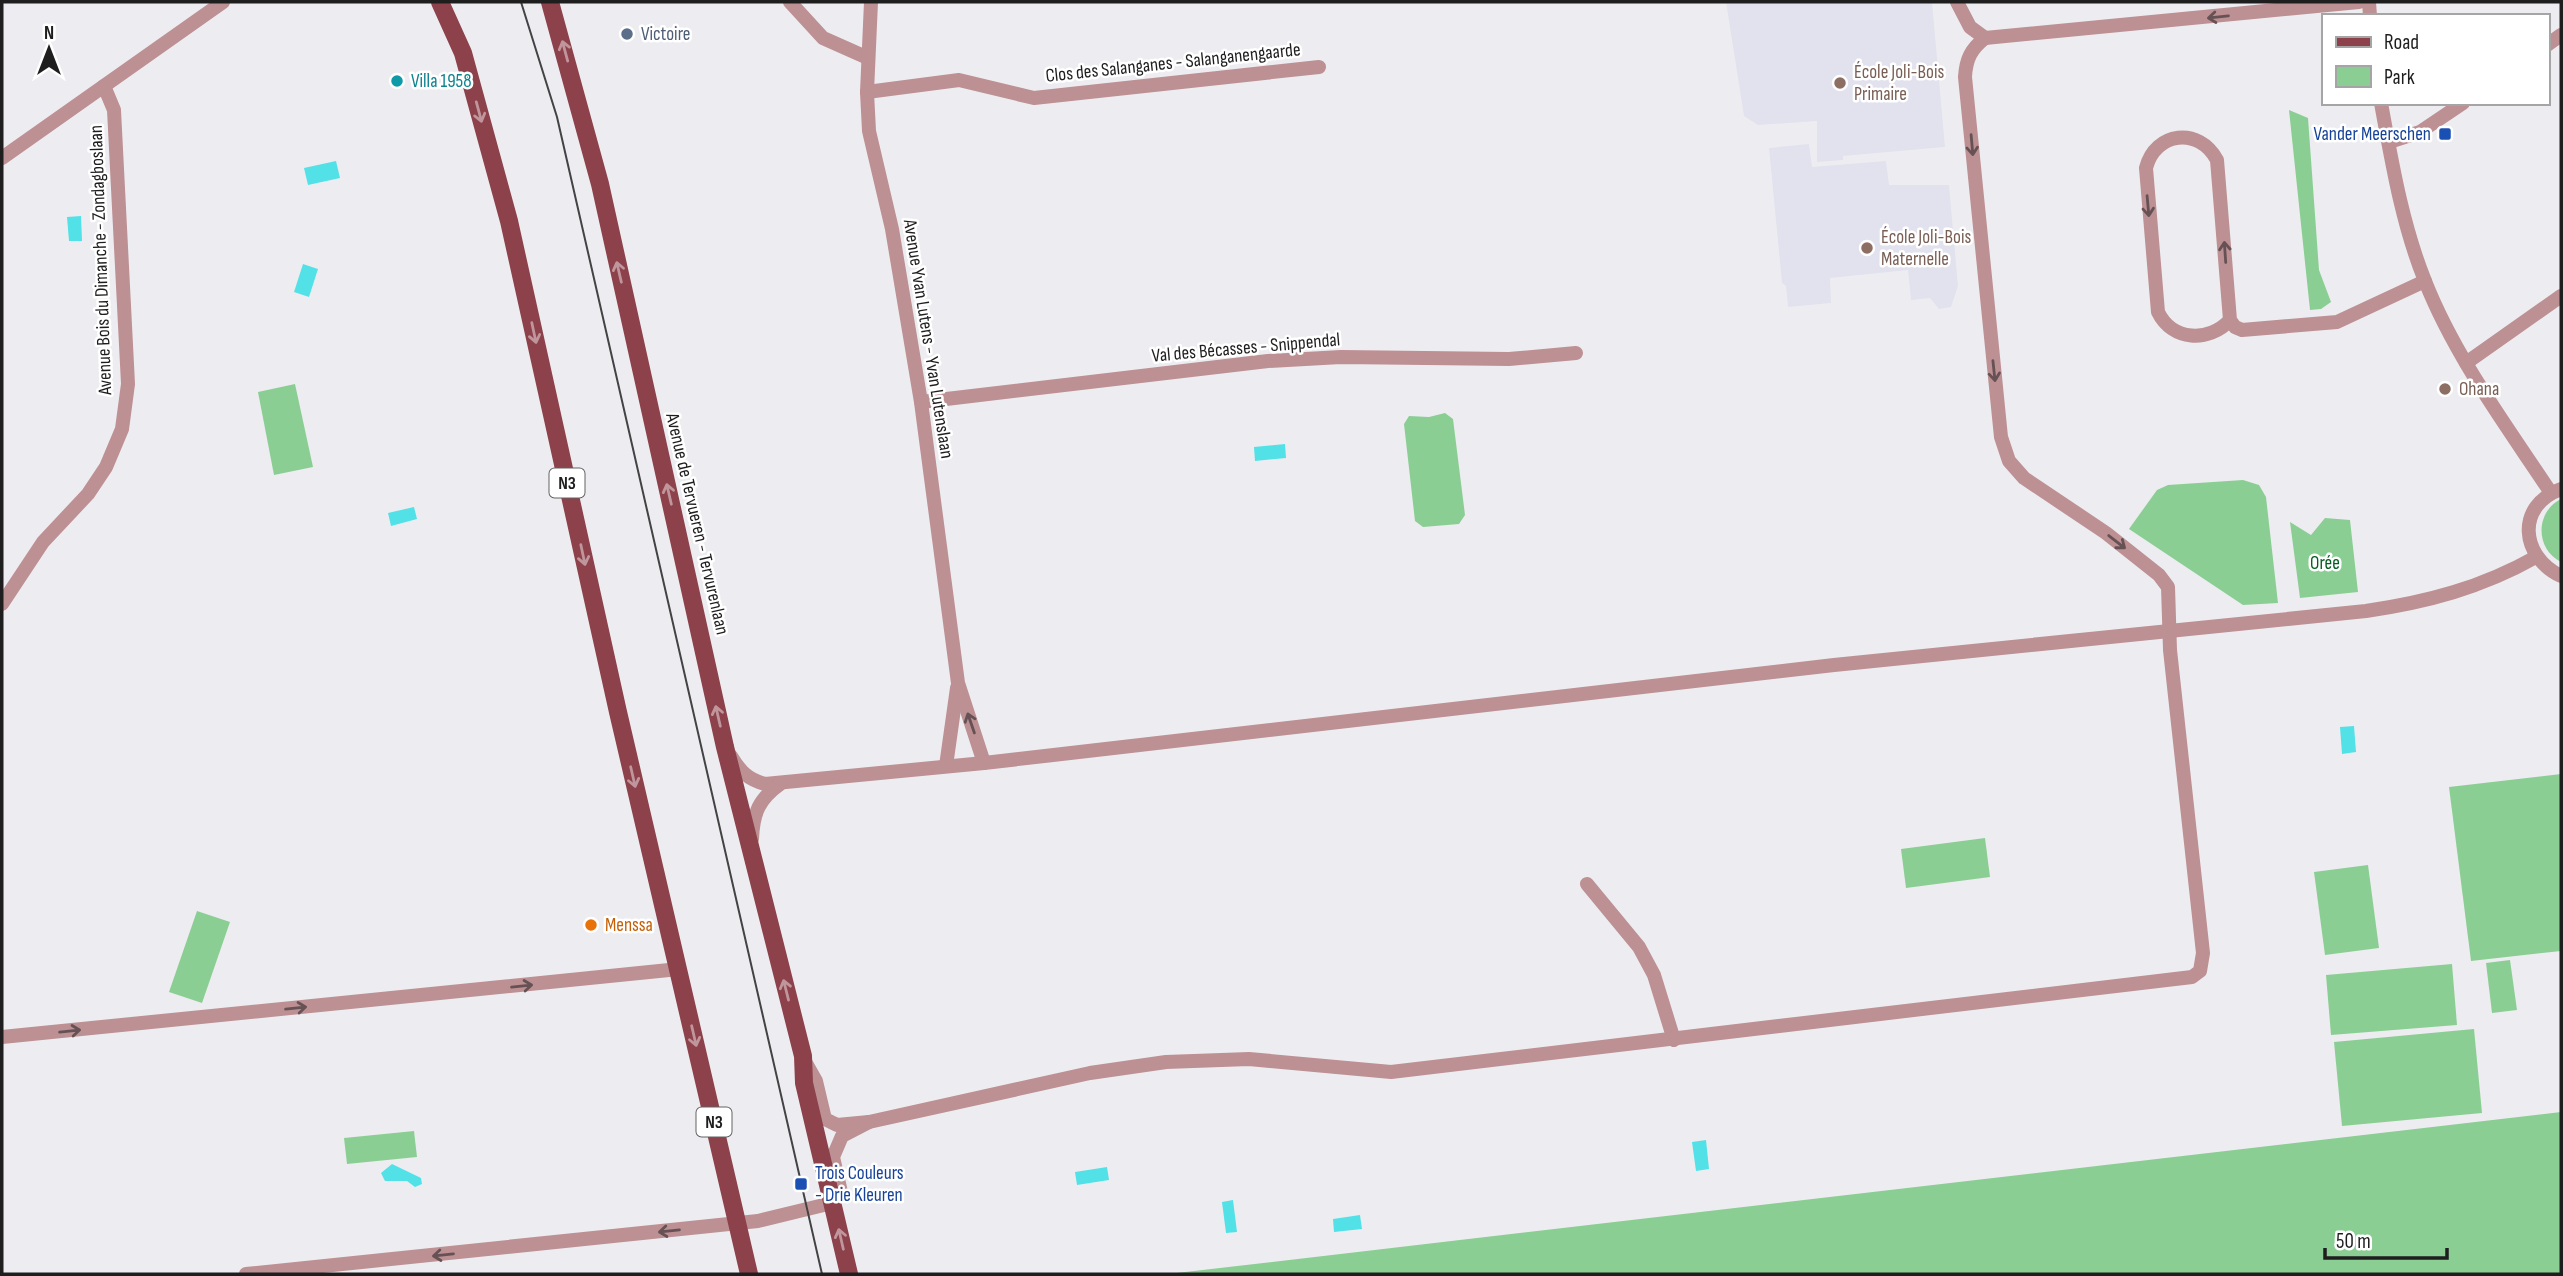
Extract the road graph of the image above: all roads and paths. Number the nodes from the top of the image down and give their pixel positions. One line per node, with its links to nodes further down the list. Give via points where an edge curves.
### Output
1 (223, 2): 11 (street)
2 (440, 2): 35 (main road, N3, one-way to 35, via 463,53 509,221)
3 (550, 2): 29 (main road, Avenue de Tervueren - Tervurenlaan, one-way to 3, via 600,184)
4 (790, 2): 9 (street, via 823,38)
5 (871, 2): 9 (street, Avenue Yvan Lutens - Yvan Lutenslaan)
6 (1958, 2): 8 (street, via 1970,27)
7 (2359, 2): 8 (street, one-way to 8)
8 (1985, 38): 27 (street, one-way to 27, via 1973,48 1965,77 2001,437 2009,461 2024,478 2159,575 2168,587)
9 (868, 58): 12 (street, Avenue Yvan Lutens - Yvan Lutenslaan)
10 (1319, 67): 12 (street, Clos des Salanganes - Salanganengaarde, via 1034,98 959,80)
11 (104, 86): 16 (street); 26 (street, Avenue Bois du Dimanche - Zondagboslaan, via 114,110 128,384 122,429 88,494 43,542)
12 (867, 92): 22 (street, Avenue Yvan Lutens - Yvan Lutenslaan, via 869,131 892,229)
13 (2381, 105): 15 (street)
14 (2460, 105): 15 (street, via 2420,132)
15 (2389, 142): 17 (street, via 2397,190)
16 (2, 158)
17 (2425, 281): 19 (street, via 2337,322 2242,330); 21 (street)
18 (2561, 296): 21 (street)
19 (2230, 320): 19 (street, one-way to 19, via 2217,160 2208,146 2189,137 2167,139 2152,152 2146,168 2158,312 2166,325 2183,335 2217,331)
20 (1576, 353): 22 (street, Val des Bécasses - Snippendal, via 1509,359 1341,357 1268,362)
21 (2466, 363): 23 (street)
22 (920, 402): 28 (street, Avenue Yvan Lutens - Yvan Lutenslaan)
23 (2556, 491): 24 (street, via 2532,515 2530,544)
24 (2536, 558): 25 (street); 27 (street, via 2469,589 2420,603)
25 (2561, 576)
26 (2, 604)
27 (2170, 631): 30 (street); 37 (street, via 2203,953 2200,971 2192,977)
28 (958, 683): 30 (street, Avenue Yvan Lutens - Yvan Lutenslaan, one-way to 28); 31 (street, Avenue Yvan Lutens - Yvan Lutenslaan)
29 (725, 747): 32 (street, via 751,780); 33 (main road, Avenue de Tervueren - Tervurenlaan)
30 (984, 763): 31 (street)
31 (946, 766): 32 (street)
32 (780, 784): 33 (street, via 756,809)
33 (752, 854): 38 (main road, Avenue de Tervueren - Tervurenlaan, one-way to 33)
34 (1587, 884): 37 (street, via 1639,947 1654,975)
35 (679, 969): 36 (street, one-way to 35); 41 (main road, N3, one-way to 41)
36 (2, 1037)
37 (1674, 1040): 39 (street, via 1391,1072 1250,1059 1166,1062 1090,1073)
38 (803, 1056): 39 (street, via 816,1081 825,1119 837,1125); 40 (main road, Avenue de Tervueren - Tervurenlaan, via 804,1083)
39 (869, 1122): 40 (street, via 842,1136 836,1145 833,1157 841,1192)
40 (832, 1203): 41 (street); 44 (main road, Avenue de Tervueren - Tervurenlaan, one-way to 40)
41 (737, 1224): 42 (street, one-way to 42); 43 (main road, N3)
42 (246, 1274)
43 (748, 1274)
44 (849, 1274)

